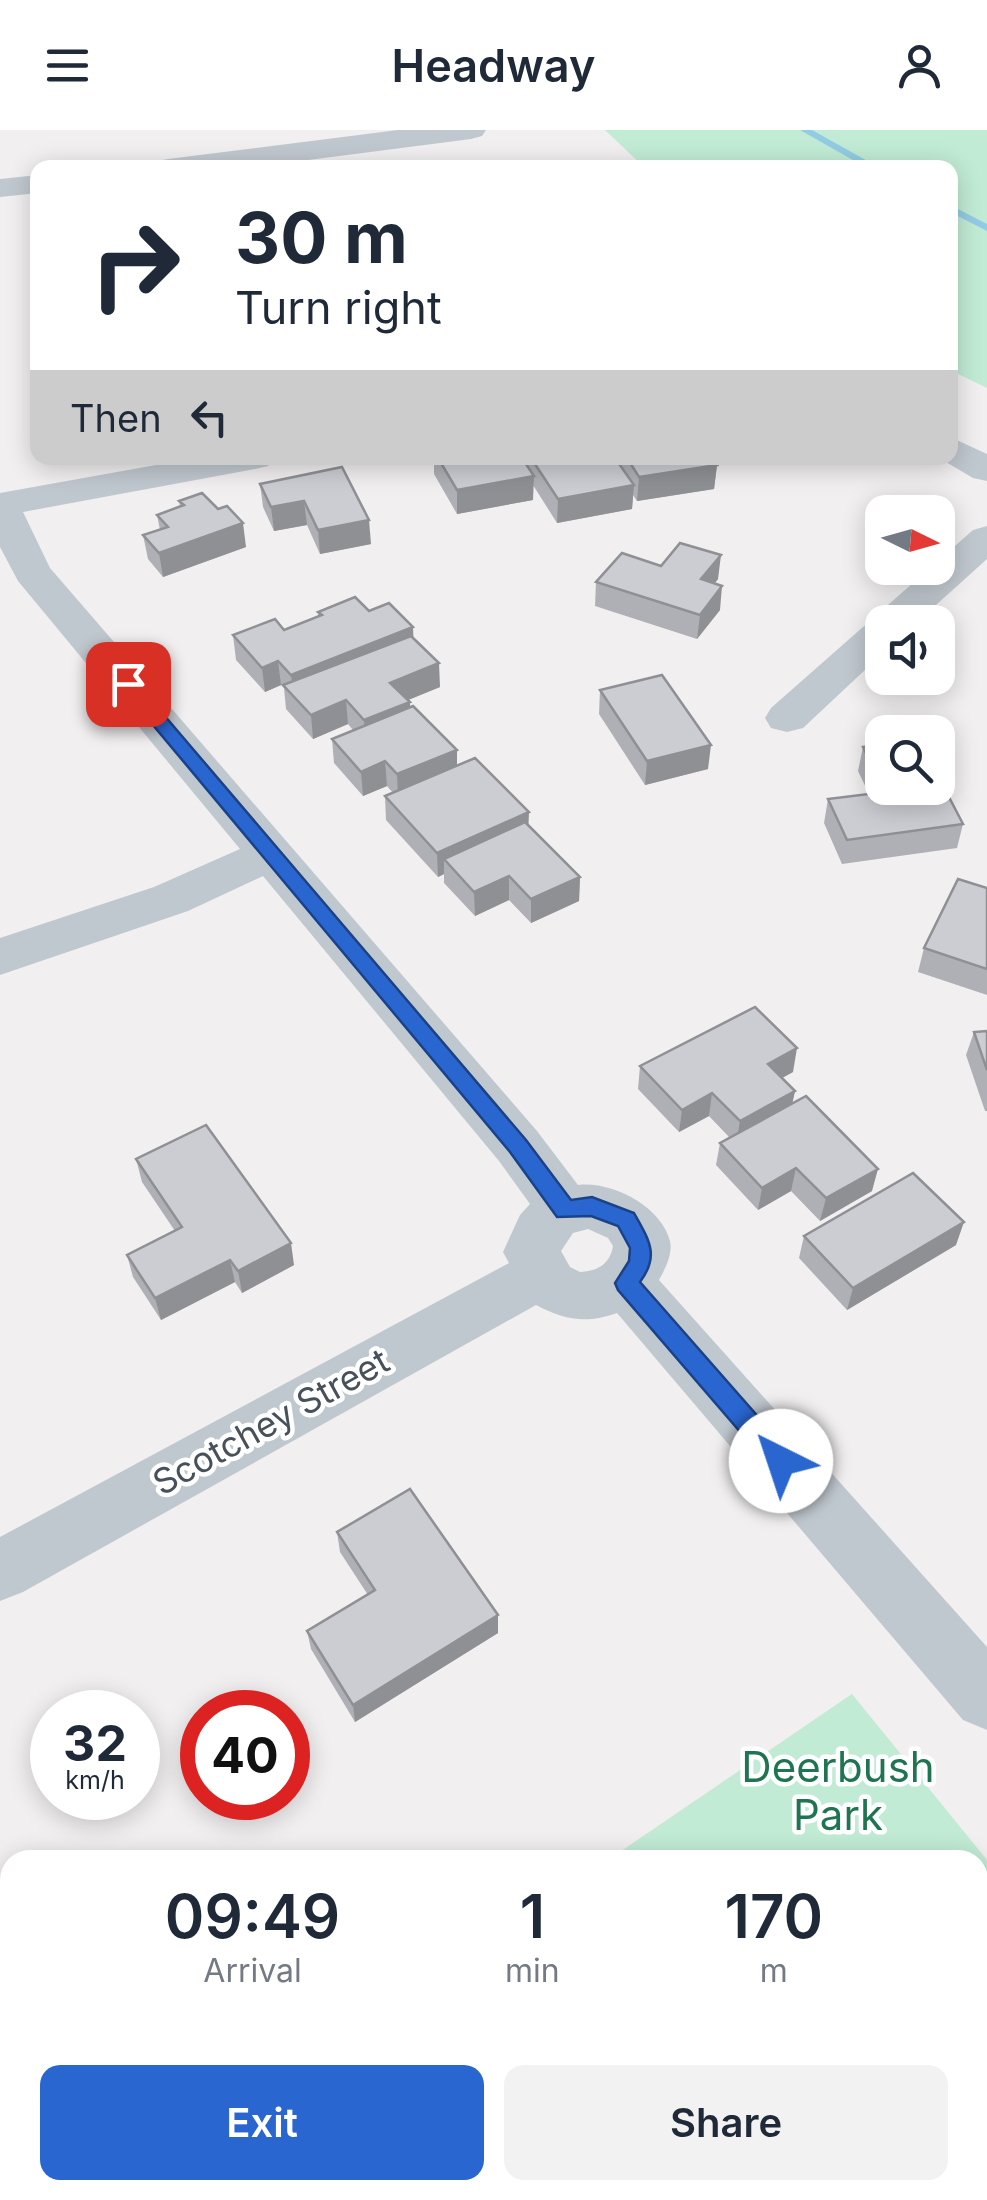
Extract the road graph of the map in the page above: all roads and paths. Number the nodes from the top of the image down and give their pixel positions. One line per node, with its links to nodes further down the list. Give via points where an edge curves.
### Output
1 (471, 130): 2 (street)
2 (232, 160)
3 (30, 185): 4 (street)
4 (0, 188)
5 (958, 453): 7 (street)
6 (217, 465): 8 (street)
7 (987, 470)
8 (0, 505): 13 (street, via 32,572)
9 (987, 538): 10 (street)
10 (912, 605)
11 (865, 647): 12 (street)
12 (787, 718)
13 (272, 854): 14 (street, via 171,899); 15 (street)
14 (0, 957)
15 (565, 1210): 16 (street, via 536,1237 532,1252); 17 (street, via 592,1206 626,1220 642,1248 641,1263)
16 (541, 1274): 17 (street, via 556,1288 587,1296); 18 (street, Scotchey Street)
17 (626, 1283): 19 (street)
18 (0, 1570)
19 (987, 1697)

